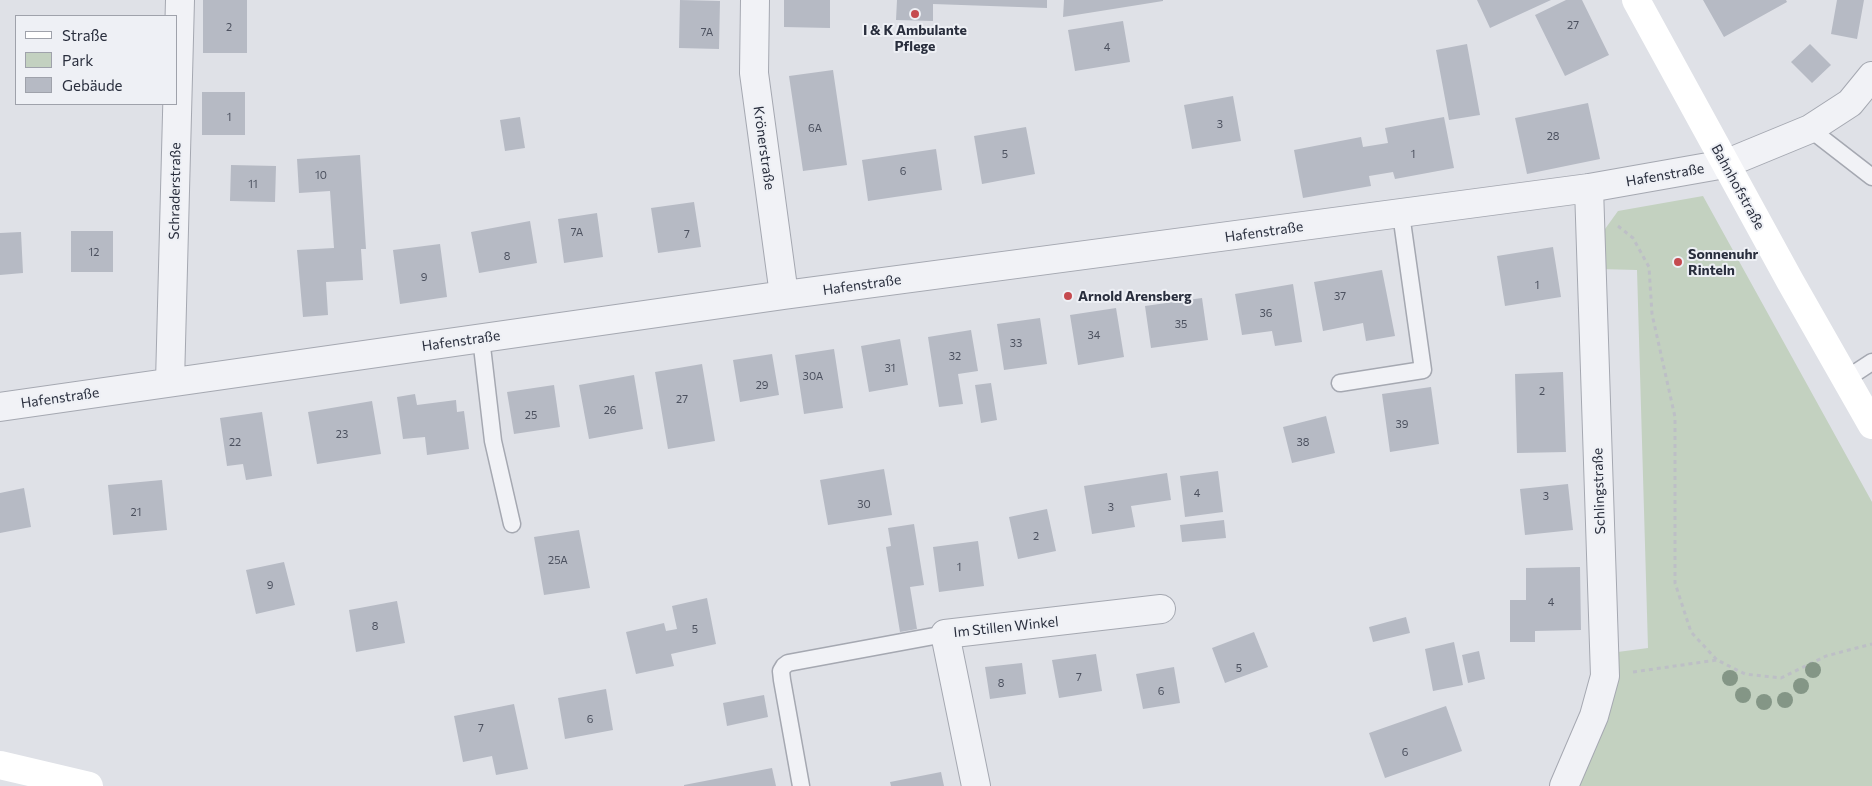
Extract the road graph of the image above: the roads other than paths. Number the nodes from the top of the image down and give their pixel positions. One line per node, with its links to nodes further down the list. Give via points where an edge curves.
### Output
1 (180, 0): 4 (street, Schraderstraße)
2 (755, 0): 12 (street, Krönerstraße, via 754,73)
3 (1636, 0): 8 (main road, Bahnhofstraße)
4 (178, 76)
5 (1872, 76): 7 (street, Hafenstraße, via 1850,103)
6 (177, 105): 16 (street, Schraderstraße)
7 (1810, 129): 8 (street, Hafenstraße); 9 (lane)
8 (1725, 164): 10 (street, Hafenstraße); 15 (main road, Bahnhofstraße)
9 (1872, 177)
10 (1590, 196): 11 (street, Hafenstraße); 27 (street, Schlingstraße, via 1605,676 1594,716)
11 (1401, 214): 12 (street, Hafenstraße); 17 (lane, via 1423,370)
12 (784, 295): 13 (street, Hafenstraße)
13 (482, 338): 16 (street, Hafenstraße); 20 (lane, via 493,441)
14 (1872, 362): 15 (lane)
15 (1846, 379): 19 (main road, Bahnhofstraße)
16 (170, 382): 18 (street, Hafenstraße)
17 (1340, 383)
18 (0, 407)
19 (1872, 425)
20 (512, 524)
21 (1162, 609): 22 (street, Im Stillen Winkel)
22 (945, 634): 25 (lane, via 784,666 782,680); 26 (street, Im Stillen Winkel)
23 (0, 765): 24 (main road)
24 (89, 786)
25 (801, 786)
26 (976, 786)
27 (1564, 786)

